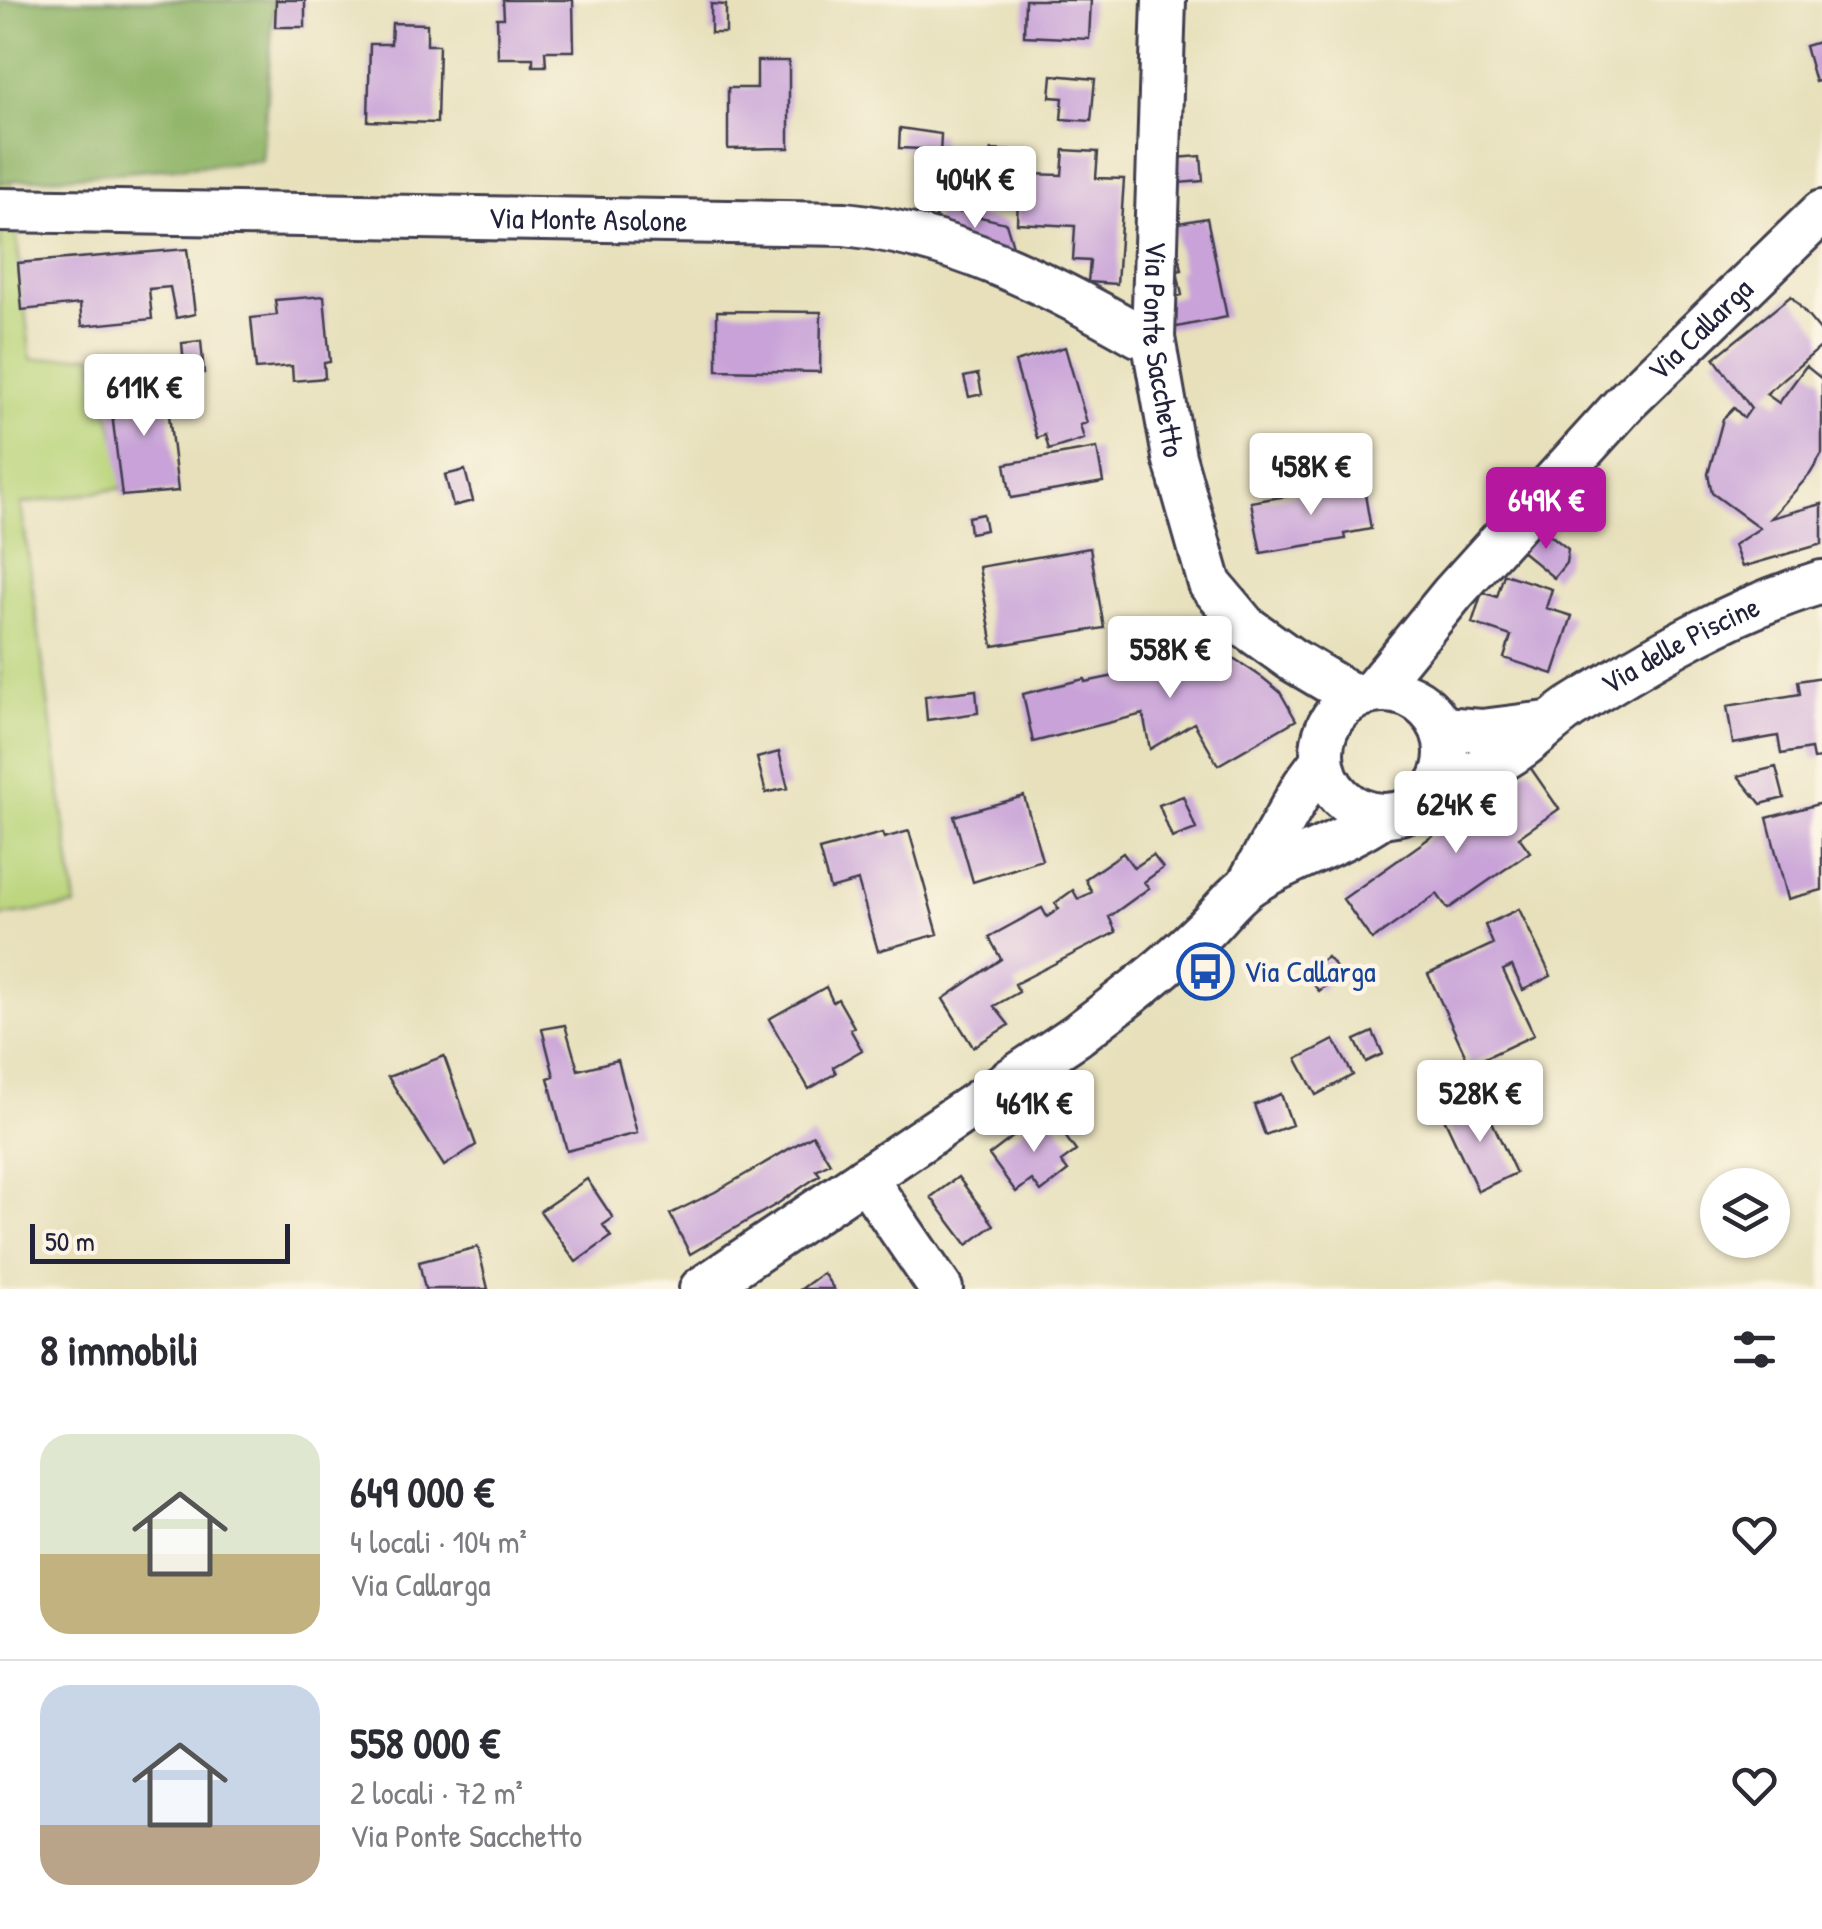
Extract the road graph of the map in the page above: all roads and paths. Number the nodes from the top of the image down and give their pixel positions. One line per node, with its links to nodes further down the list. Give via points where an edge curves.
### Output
1 (1164, 0): 4 (street, Via Ponte Sacchetto)
2 (0, 210): 4 (street, Via Monte Asolone, via 888,228 1015,271)
3 (1822, 212): 6 (street, Via Callarga, via 1627,401)
4 (1153, 338): 7 (street, Via Ponte Sacchetto, via 1174,457 1210,584 1245,626)
5 (1822, 582): 9 (street, Via delle Piscine, via 1717,623)
6 (1425, 631): 7 (street, Via Callarga); 8 (street)
7 (1354, 701): 8 (street, Via delle Piscine, via 1409,695); 10 (street, via 1321,745)
8 (1433, 717): 9 (street, Via delle Piscine, via 1482,731); 11 (street, via 1446,746)
9 (1547, 723): 11 (street, Via delle Piscine, via 1472,775)
10 (1321, 762): 12 (street, via 1342,800); 13 (street)
11 (1439, 783): 12 (street, Via delle Piscine, via 1425,801)
12 (1382, 816): 13 (street, Via delle Piscine)
13 (1248, 885): 14 (street, via 1136,990)
14 (865, 1178): 15 (street); 16 (street)
15 (701, 1289)
16 (941, 1289)

